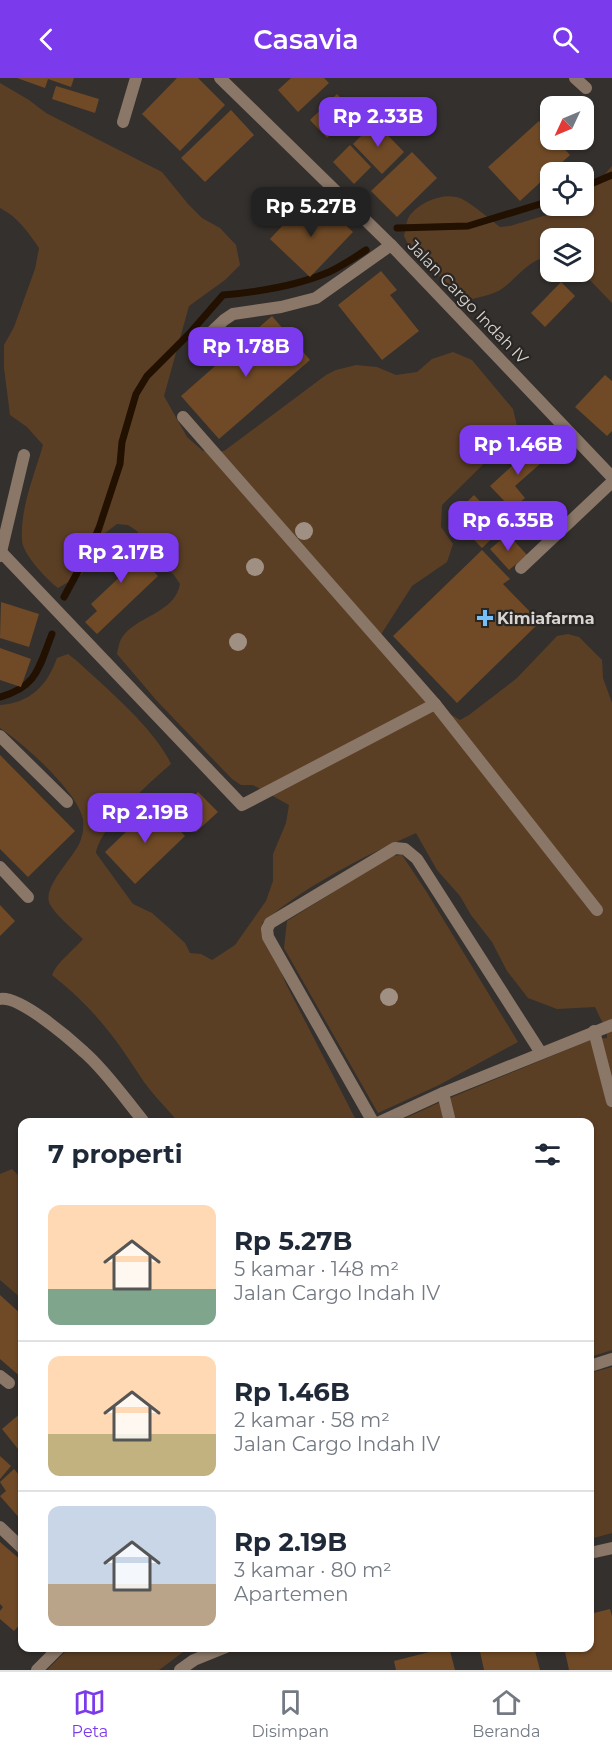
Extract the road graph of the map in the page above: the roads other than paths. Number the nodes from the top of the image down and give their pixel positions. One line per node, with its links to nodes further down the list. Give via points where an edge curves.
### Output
1 (136, 78): 5 (street)
2 (220, 78): 6 (street, Jalan Cargo Indah IV)
3 (575, 78): 4 (street)
4 (586, 88)
5 (123, 122)
6 (391, 245): 7 (street, via 316,298 233,314); 10 (street, Jalan Cargo Indah IV)
7 (202, 341)
8 (183, 417): 14 (street)
9 (24, 455): 12 (street)
10 (612, 477)
11 (612, 482): 13 (street)
12 (1, 554): 14 (street, via 242,805)
13 (521, 568)
14 (435, 704): 19 (street)
15 (0, 736): 16 (street)
16 (67, 802)
17 (0, 867): 18 (street)
18 (28, 897)
19 (597, 910)
20 (0, 999): 26 (street, via 16,1001 85,1053)
21 (612, 1025): 22 (street)
22 (594, 1032): 23 (street); 25 (street)
23 (541, 1053): 24 (street); 27 (street, via 417,859 405,849 395,848 270,923 267,929)
24 (442, 1093): 28 (street); 29 (street)
25 (612, 1101)
26 (141, 1118)
27 (371, 1118)
28 (389, 1118)
29 (449, 1118)
30 (612, 1359): 31 (street)
31 (594, 1365)
32 (0, 1527): 33 (street)
33 (18, 1544)
34 (612, 1548): 35 (street)
35 (594, 1552)
36 (55, 1652): 38 (street)
37 (212, 1652): 39 (street)
38 (37, 1670)
39 (180, 1670)

